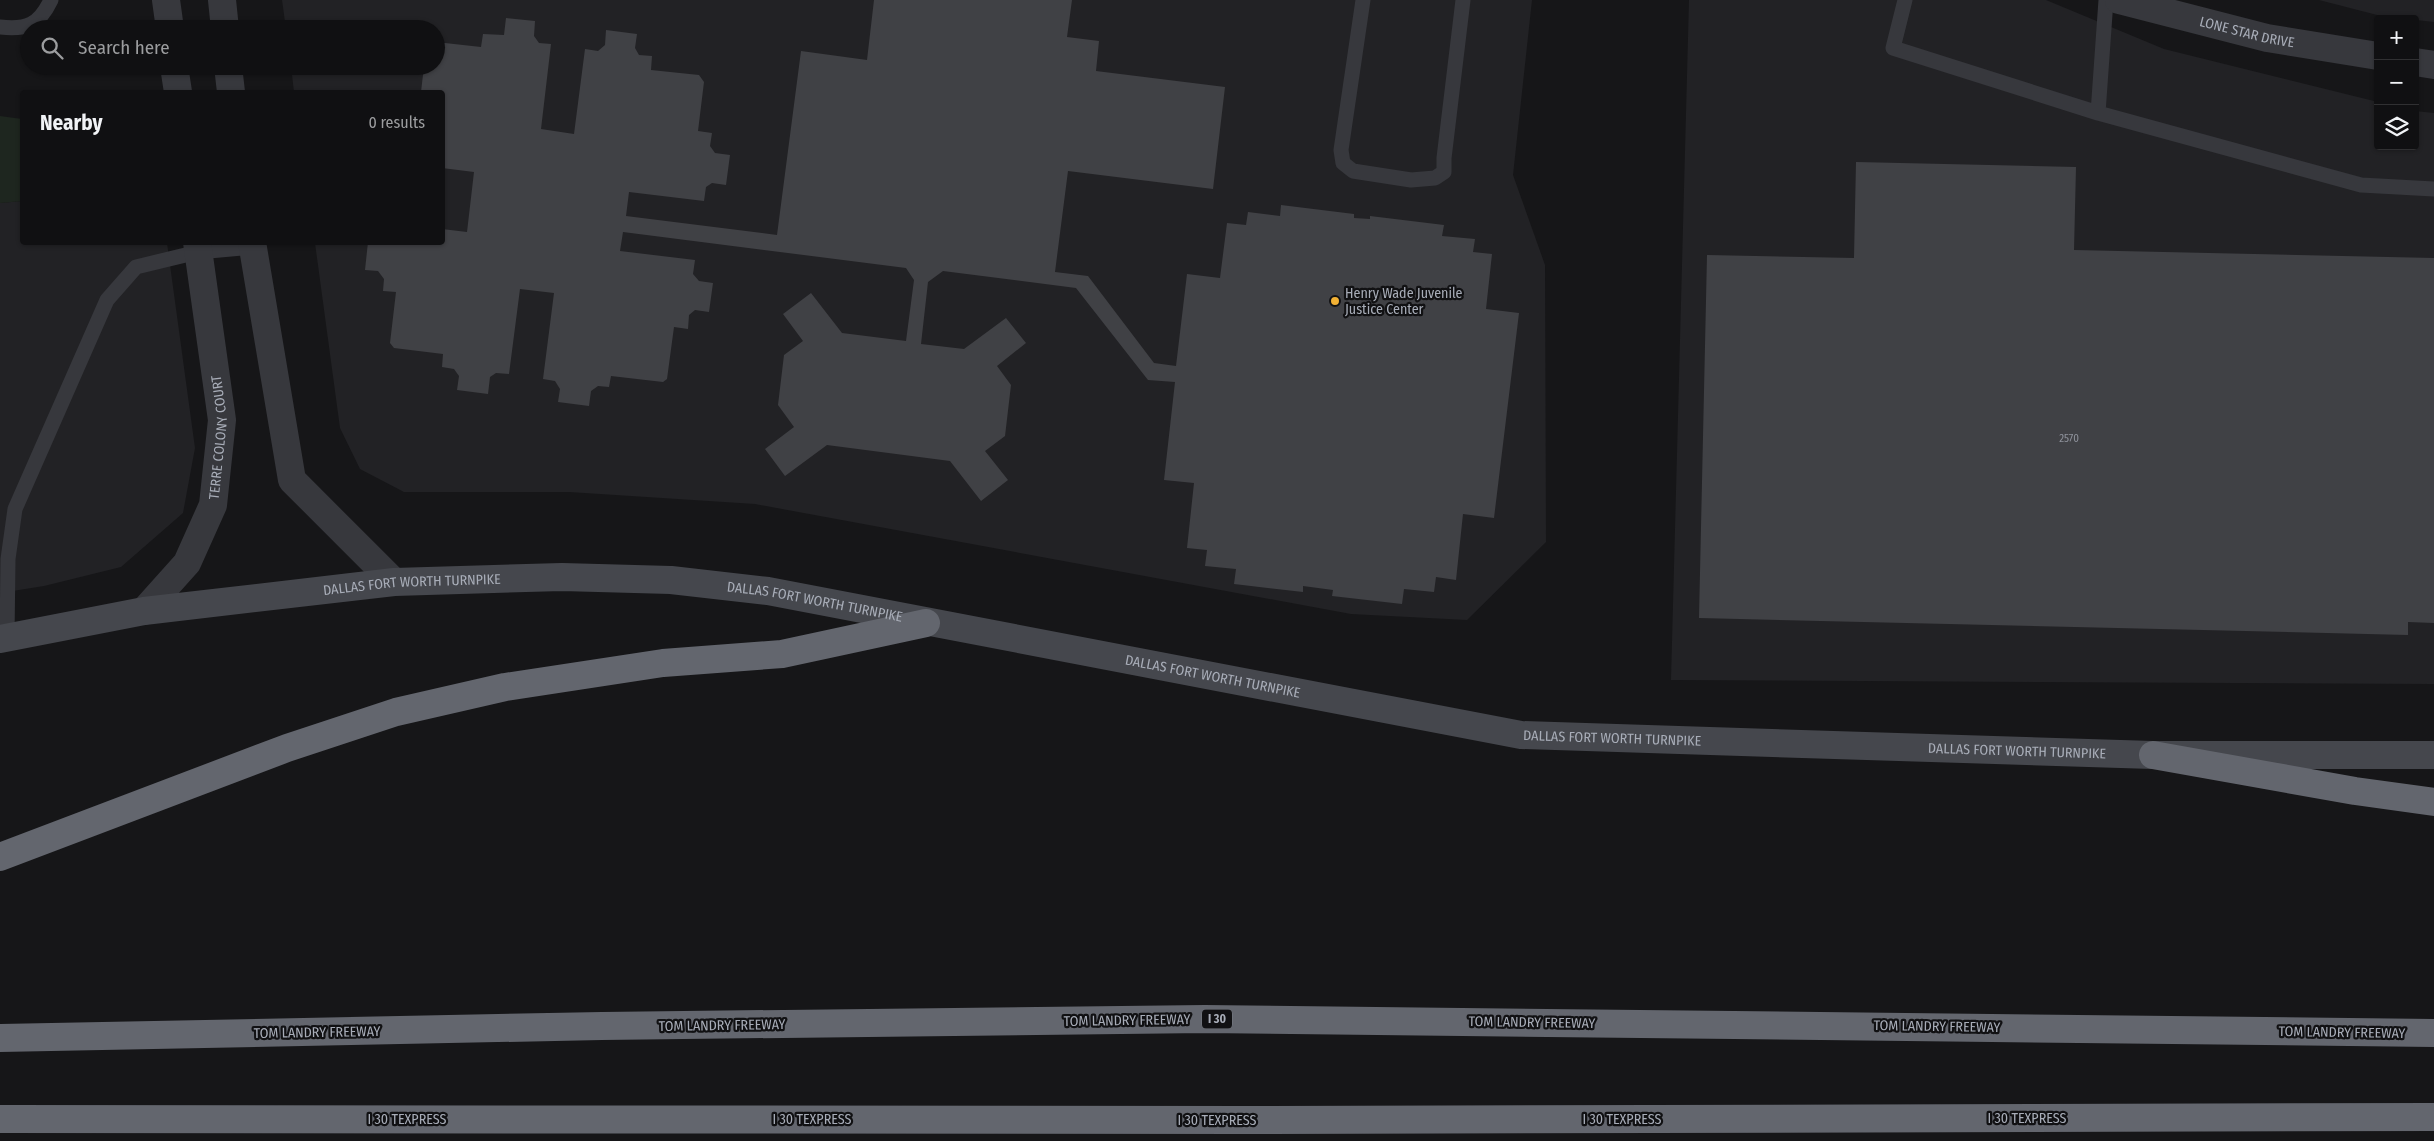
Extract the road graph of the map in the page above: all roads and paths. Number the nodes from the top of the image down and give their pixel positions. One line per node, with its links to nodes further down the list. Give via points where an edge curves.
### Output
1 (51, 0): 10 (lane)
2 (166, 0): 11 (street)
3 (222, 0): 12 (street)
4 (1362, 0): 5 (lane, via 1341,150 1343,163 1353,171 1411,180 1435,178 1444,172)
5 (1463, 0)
6 (1905, 0): 22 (lane, via 1894,48)
7 (2106, 0): 22 (lane)
8 (2120, 0): 9 (street, LONE STAR DRIVE)
9 (2180, 8): 15 (street, LONE STAR DRIVE, via 2267,38)
10 (38, 20)
11 (169, 20)
12 (224, 20)
13 (0, 27): 14 (lane)
14 (20, 27)
15 (2374, 55)
16 (2419, 63): 17 (street)
17 (2434, 65)
18 (175, 75): 20 (street)
19 (229, 75): 21 (street)
20 (178, 90)
21 (231, 90)
22 (2098, 113): 23 (lane, via 2361,185)
23 (2434, 189)
24 (252, 245): 25 (lane); 26 (street, via 292,480)
25 (197, 247): 27 (street, TERRE COLONY COURT, via 222,420 213,505 187,563); 29 (lane, via 136,266 107,300 15,509)
26 (394, 582): 27 (main road, DALLAS FORT WORTH TURNPIKE); 28 (main road, DALLAS FORT WORTH TURNPIKE, via 562,577 671,580 768,591)
27 (144, 611): 29 (main road, DALLAS FORT WORTH TURNPIKE)
28 (926, 623): 30 (main road, DALLAS FORT WORTH TURNPIKE, via 1521,735); 33 (highway, via 782,654 663,663 505,687 396,712 287,748)
29 (3, 638)
30 (2153, 755): 31 (main road, DALLAS FORT WORTH TURNPIKE); 32 (highway)
31 (2434, 755)
32 (2434, 802)
33 (0, 857)
34 (2434, 1033): 35 (highway, TOM LANDRY FREEWAY / I 30, via 1205,1019 602,1026)
35 (0, 1038)
36 (2434, 1117): 37 (highway, I 30 TEXPRESS)
37 (0, 1119)

